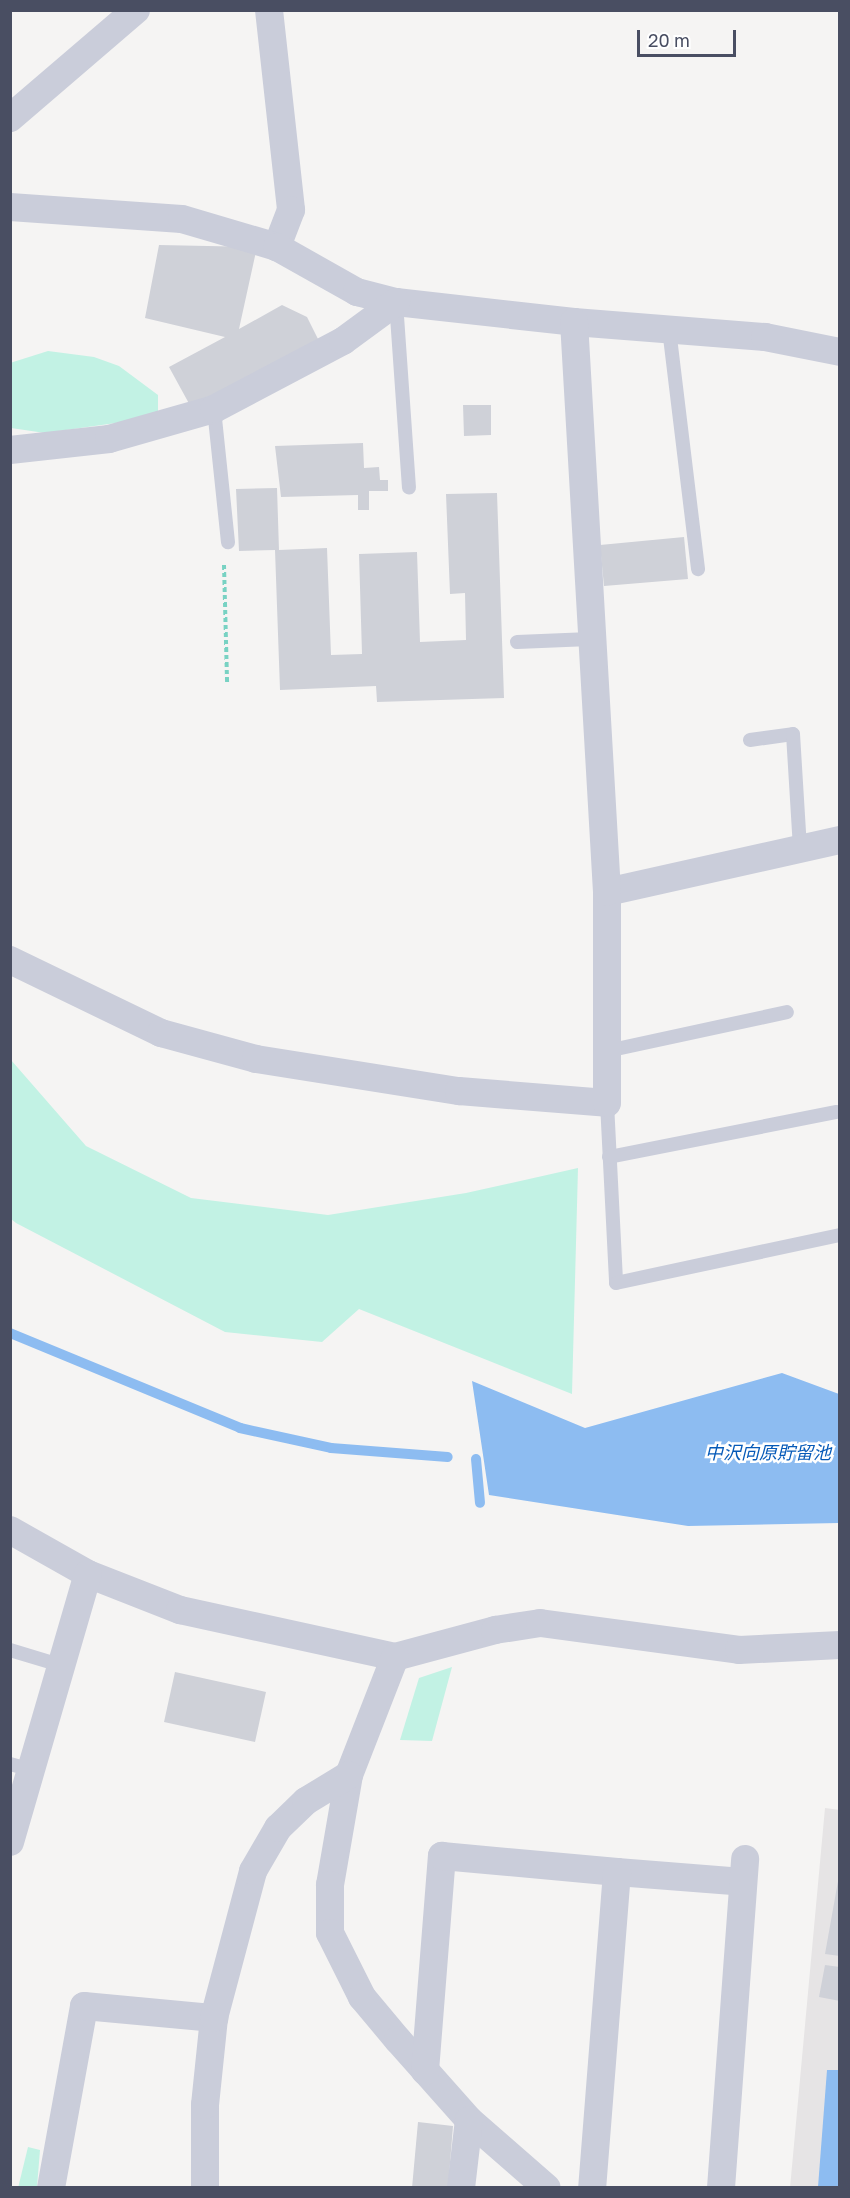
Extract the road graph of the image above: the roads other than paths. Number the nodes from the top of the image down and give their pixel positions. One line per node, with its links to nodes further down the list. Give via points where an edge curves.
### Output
1 (136, 10): 3 (street)
2 (269, 10): 5 (street, via 291,210)
3 (10, 118)
4 (10, 207): 5 (street, via 182,219)
5 (277, 247): 6 (street, via 357,292)
6 (396, 302): 7 (street); 10 (street, via 343,341); 12 (lane)
7 (573, 322): 8 (street); 15 (street)
8 (669, 330): 9 (street, via 765,337); 14 (lane)
9 (840, 352)
10 (214, 409): 11 (street, via 109,439); 13 (lane)
11 (10, 450)
12 (409, 488)
13 (228, 542)
14 (698, 569)
15 (591, 639): 16 (lane); 20 (street)
16 (517, 642)
17 (750, 740): 19 (lane, via 793,734)
18 (840, 840): 19 (street)
19 (800, 849): 20 (street)
20 (608, 892): 23 (street)
21 (10, 960): 24 (street, via 161,1033 256,1059 459,1091)
22 (787, 1012): 23 (lane)
23 (607, 1052): 24 (street)
24 (607, 1103): 26 (lane)
25 (837, 1112): 26 (lane)
26 (609, 1157): 27 (lane, via 616,1283)
27 (840, 1235)
28 (10, 1530): 29 (street)
29 (88, 1574): 32 (street, via 180,1610); 33 (street)
30 (840, 1645): 32 (street, via 739,1650 540,1623 495,1630)
31 (10, 1650): 33 (lane)
32 (394, 1657): 35 (street)
33 (63, 1666): 34 (street)
34 (20, 1766): 36 (street)
35 (349, 1775): 38 (street, via 306,1801 278,1828 253,1872); 39 (street, via 330,1885 330,1933 362,1996)
36 (10, 1842)
37 (617, 1872): 39 (street, via 442,1856); 45 (street); 46 (street, via 744,1870)
38 (214, 2018): 41 (street, via 84,2006); 42 (street, via 205,2105)
39 (425, 2071): 40 (street)
40 (469, 2120): 43 (street); 44 (street)
41 (51, 2187)
42 (205, 2187)
43 (460, 2187)
44 (547, 2187)
45 (592, 2187)
46 (721, 2187)

